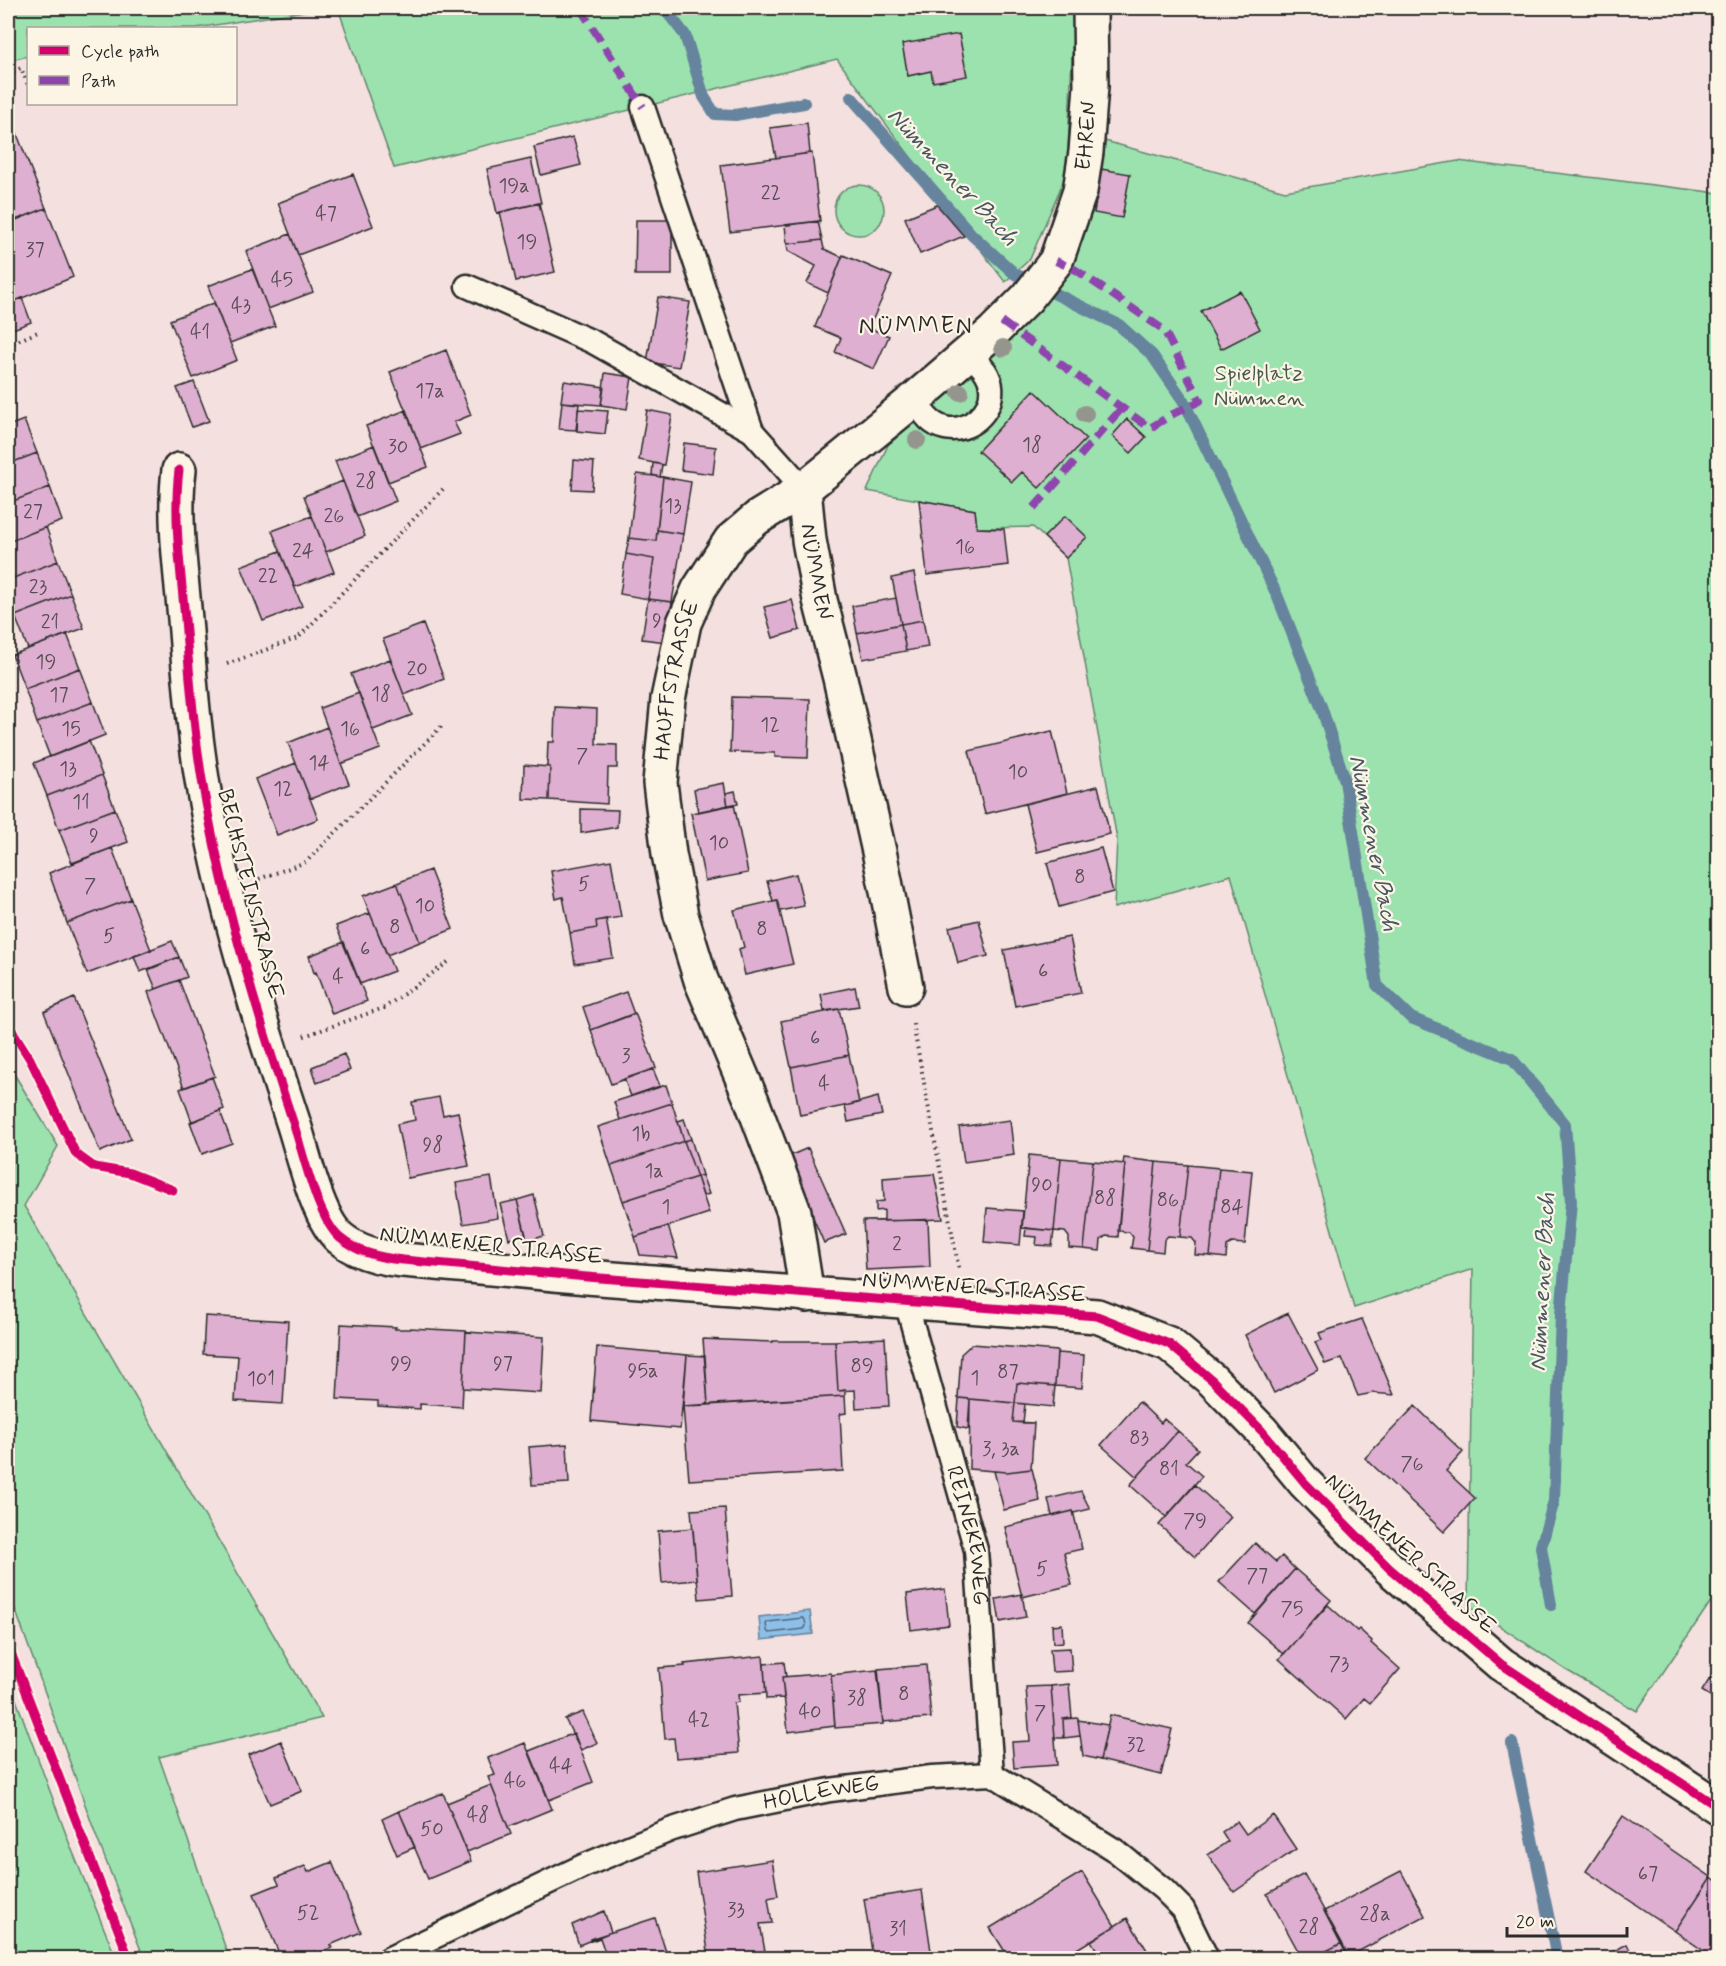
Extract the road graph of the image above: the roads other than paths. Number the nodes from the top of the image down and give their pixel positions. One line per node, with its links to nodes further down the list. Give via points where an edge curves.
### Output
1 (1090, 8): 4 (street, EHREN, via 1091,86 1080,191 1053,265 1027,298)
2 (643, 106): 6 (lane)
3 (467, 286): 6 (lane, via 593,342)
4 (967, 355): 5 (street); 5 (lane, via 978,361 991,384 987,410 978,420 967,427 941,427 929,421)
5 (916, 398): 8 (street)
6 (752, 432): 8 (lane)
7 (179, 470): 10 (street, BECHSTEINSTRASSE, via 178,540 189,678 206,806 225,891 269,1048)
8 (804, 489): 9 (street, NÜMMEN, via 820,600 880,856); 11 (street, HAUFFSTRASSE, via 757,518 731,540 699,589 684,623 668,699 660,783 681,915 701,980 794,1212)
9 (906, 987)
10 (322, 1211): 11 (street, NÜMMENER STRASSE, via 339,1237 380,1258)
11 (807, 1294): 12 (street, NÜMMENER STRASSE)
12 (906, 1302): 13 (lane, REINEKEWEG, via 976,1550); 14 (street, NÜMMENER STRASSE, via 1097,1316 1169,1344 1212,1380 1389,1568 1501,1664)
13 (992, 1774): 15 (lane, HOLLEWEG, via 830,1790 735,1809 670,1830 583,1866); 16 (lane, via 1116,1851 1163,1889 1183,1909)
14 (1719, 1807)
15 (390, 1959)
16 (1207, 1959)

